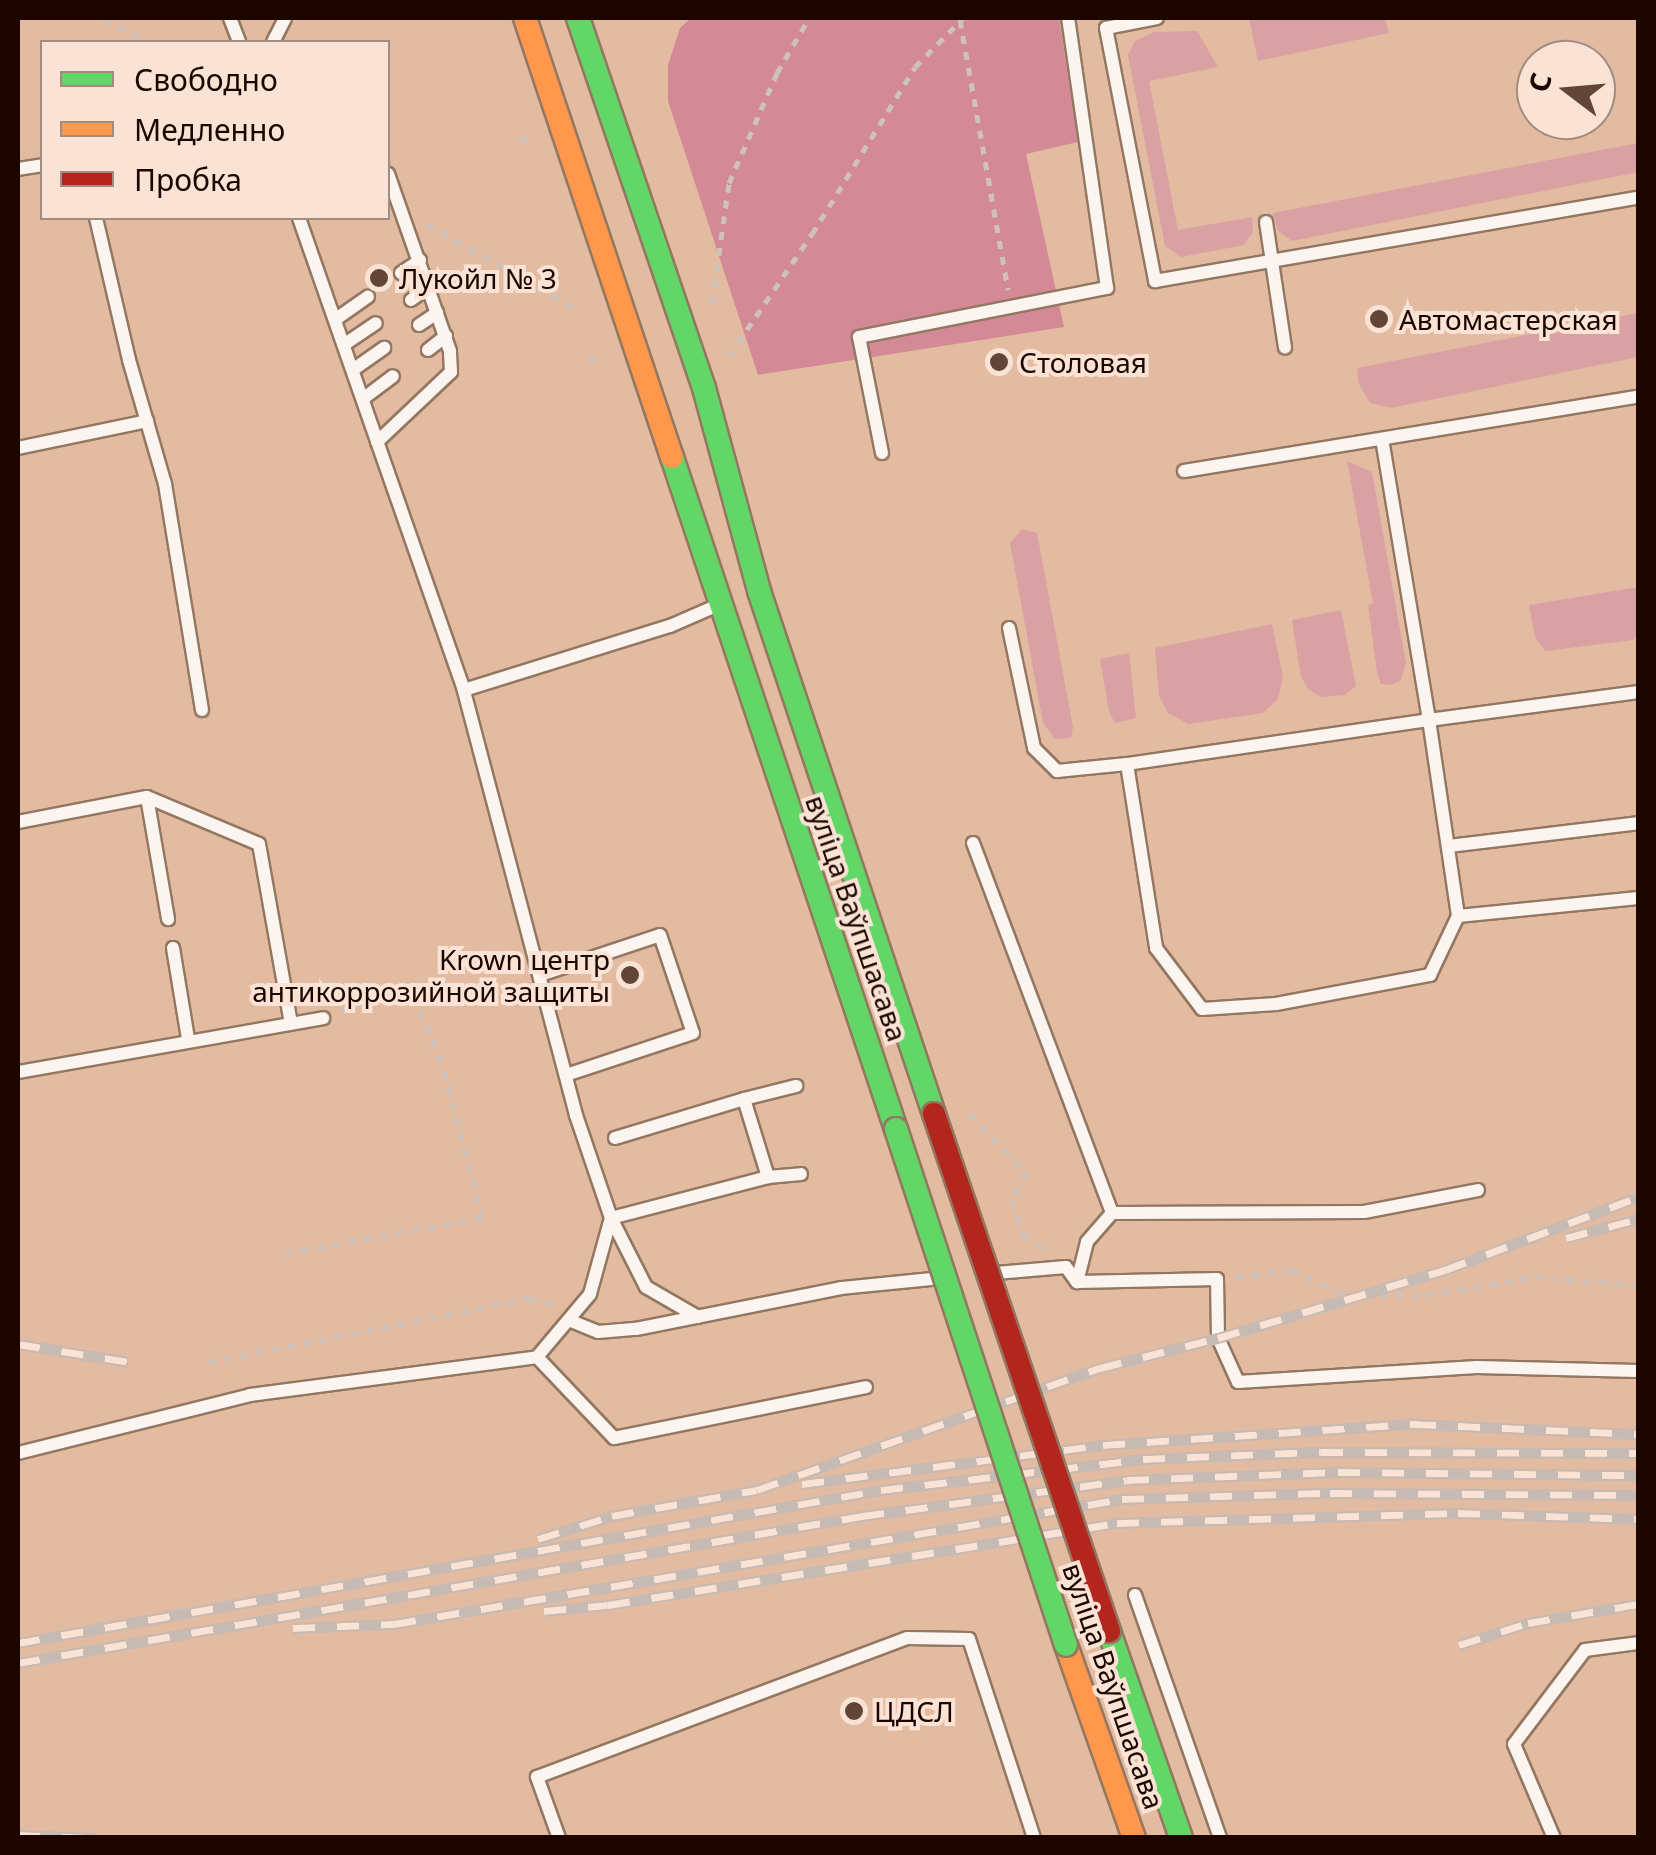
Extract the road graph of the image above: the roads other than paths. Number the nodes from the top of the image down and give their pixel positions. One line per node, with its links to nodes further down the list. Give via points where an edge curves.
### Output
1 (525, 18): 35 (main road, вуліца Ваўпшасава)
2 (578, 18): 79 (main road, вуліца Ваўпшасава, bridge, via 704,388 759,591)
3 (1068, 18): 33 (lane, via 1107,288 859,336)
4 (1157, 18): 11 (lane, via 1106,28 1154,281)
5 (390, 179): 10 (lane)
6 (1638, 198): 11 (lane)
7 (97, 220): 29 (lane)
8 (300, 220): 17 (lane)
9 (1266, 222): 11 (lane)
10 (420, 260): 12 (lane); 13 (lane)
11 (1270, 261): 23 (lane)
12 (401, 273)
13 (429, 288): 15 (lane); 16 (lane)
14 (368, 297): 17 (lane)
15 (411, 300)
16 (438, 313): 19 (lane); 20 (lane)
17 (336, 320): 21 (lane)
18 (376, 323): 21 (lane)
19 (419, 326)
20 (446, 336): 24 (lane); 31 (lane, via 450,372)
21 (345, 344): 25 (lane)
22 (384, 348): 25 (lane)
23 (1285, 348)
24 (428, 350)
25 (354, 369): 28 (lane)
26 (393, 376): 28 (lane)
27 (1638, 397): 30 (lane)
28 (364, 398): 31 (lane)
29 (147, 421): 32 (lane); 39 (lane, via 165,484)
30 (1382, 438): 34 (lane); 40 (lane)
31 (376, 442): 37 (lane)
32 (18, 448)
33 (882, 453)
34 (1184, 470)
35 (718, 604): 37 (lane, via 670,626); 78 (main road, вуліца Ваўпшасава, bridge)
36 (1009, 628): 41 (lane, via 1034,748 1058,771)
37 (464, 690): 51 (lane)
38 (1638, 692): 40 (lane)
39 (202, 710)
40 (1429, 720): 41 (lane); 46 (lane)
41 (1126, 764): 48 (lane, via 1156,948 1202,1009 1276,1004 1430,975)
42 (147, 797): 43 (lane); 49 (lane); 53 (lane, via 259,844)
43 (18, 822)
44 (1638, 824): 46 (lane)
45 (972, 843): 63 (lane)
46 (1450, 846): 48 (lane)
47 (1638, 898): 48 (lane)
48 (1458, 916)
49 (168, 919)
50 (173, 948): 54 (lane)
51 (540, 975): 56 (lane); 56 (lane, via 660,935 693,1033)
52 (323, 1018): 53 (lane)
53 (291, 1023): 54 (lane)
54 (188, 1039): 55 (lane)
55 (18, 1072)
56 (566, 1075): 64 (lane)
57 (796, 1086): 58 (lane)
58 (744, 1099): 59 (lane); 61 (lane)
59 (615, 1138)
60 (801, 1174): 61 (lane)
61 (768, 1178): 64 (lane)
62 (1478, 1190): 63 (lane, via 1364,1212)
63 (1112, 1213): 67 (lane, via 1087,1242)
64 (612, 1218): 68 (lane, via 590,1294); 69 (lane, via 646,1288)
65 (972, 1276): 67 (lane, via 1066,1267)
66 (954, 1277): 69 (lane, via 841,1288)
67 (1077, 1282): 71 (lane, via 1217,1279 1218,1338 1238,1382 1477,1367)
68 (575, 1316): 69 (lane, via 598,1332); 70 (lane)
69 (698, 1317)
70 (537, 1357): 72 (lane, via 614,1438); 73 (lane, via 250,1396)
71 (1638, 1371)
72 (866, 1387)
73 (18, 1453)
74 (1135, 1595): 80 (lane)
75 (1638, 1643): 81 (lane, via 1585,1650 1514,1744)
76 (560, 1838): 77 (lane, via 536,1777 907,1638 969,1639)
77 (1034, 1838)
78 (1134, 1838)
79 (1181, 1838)
80 (1220, 1838)
81 (1554, 1838)

